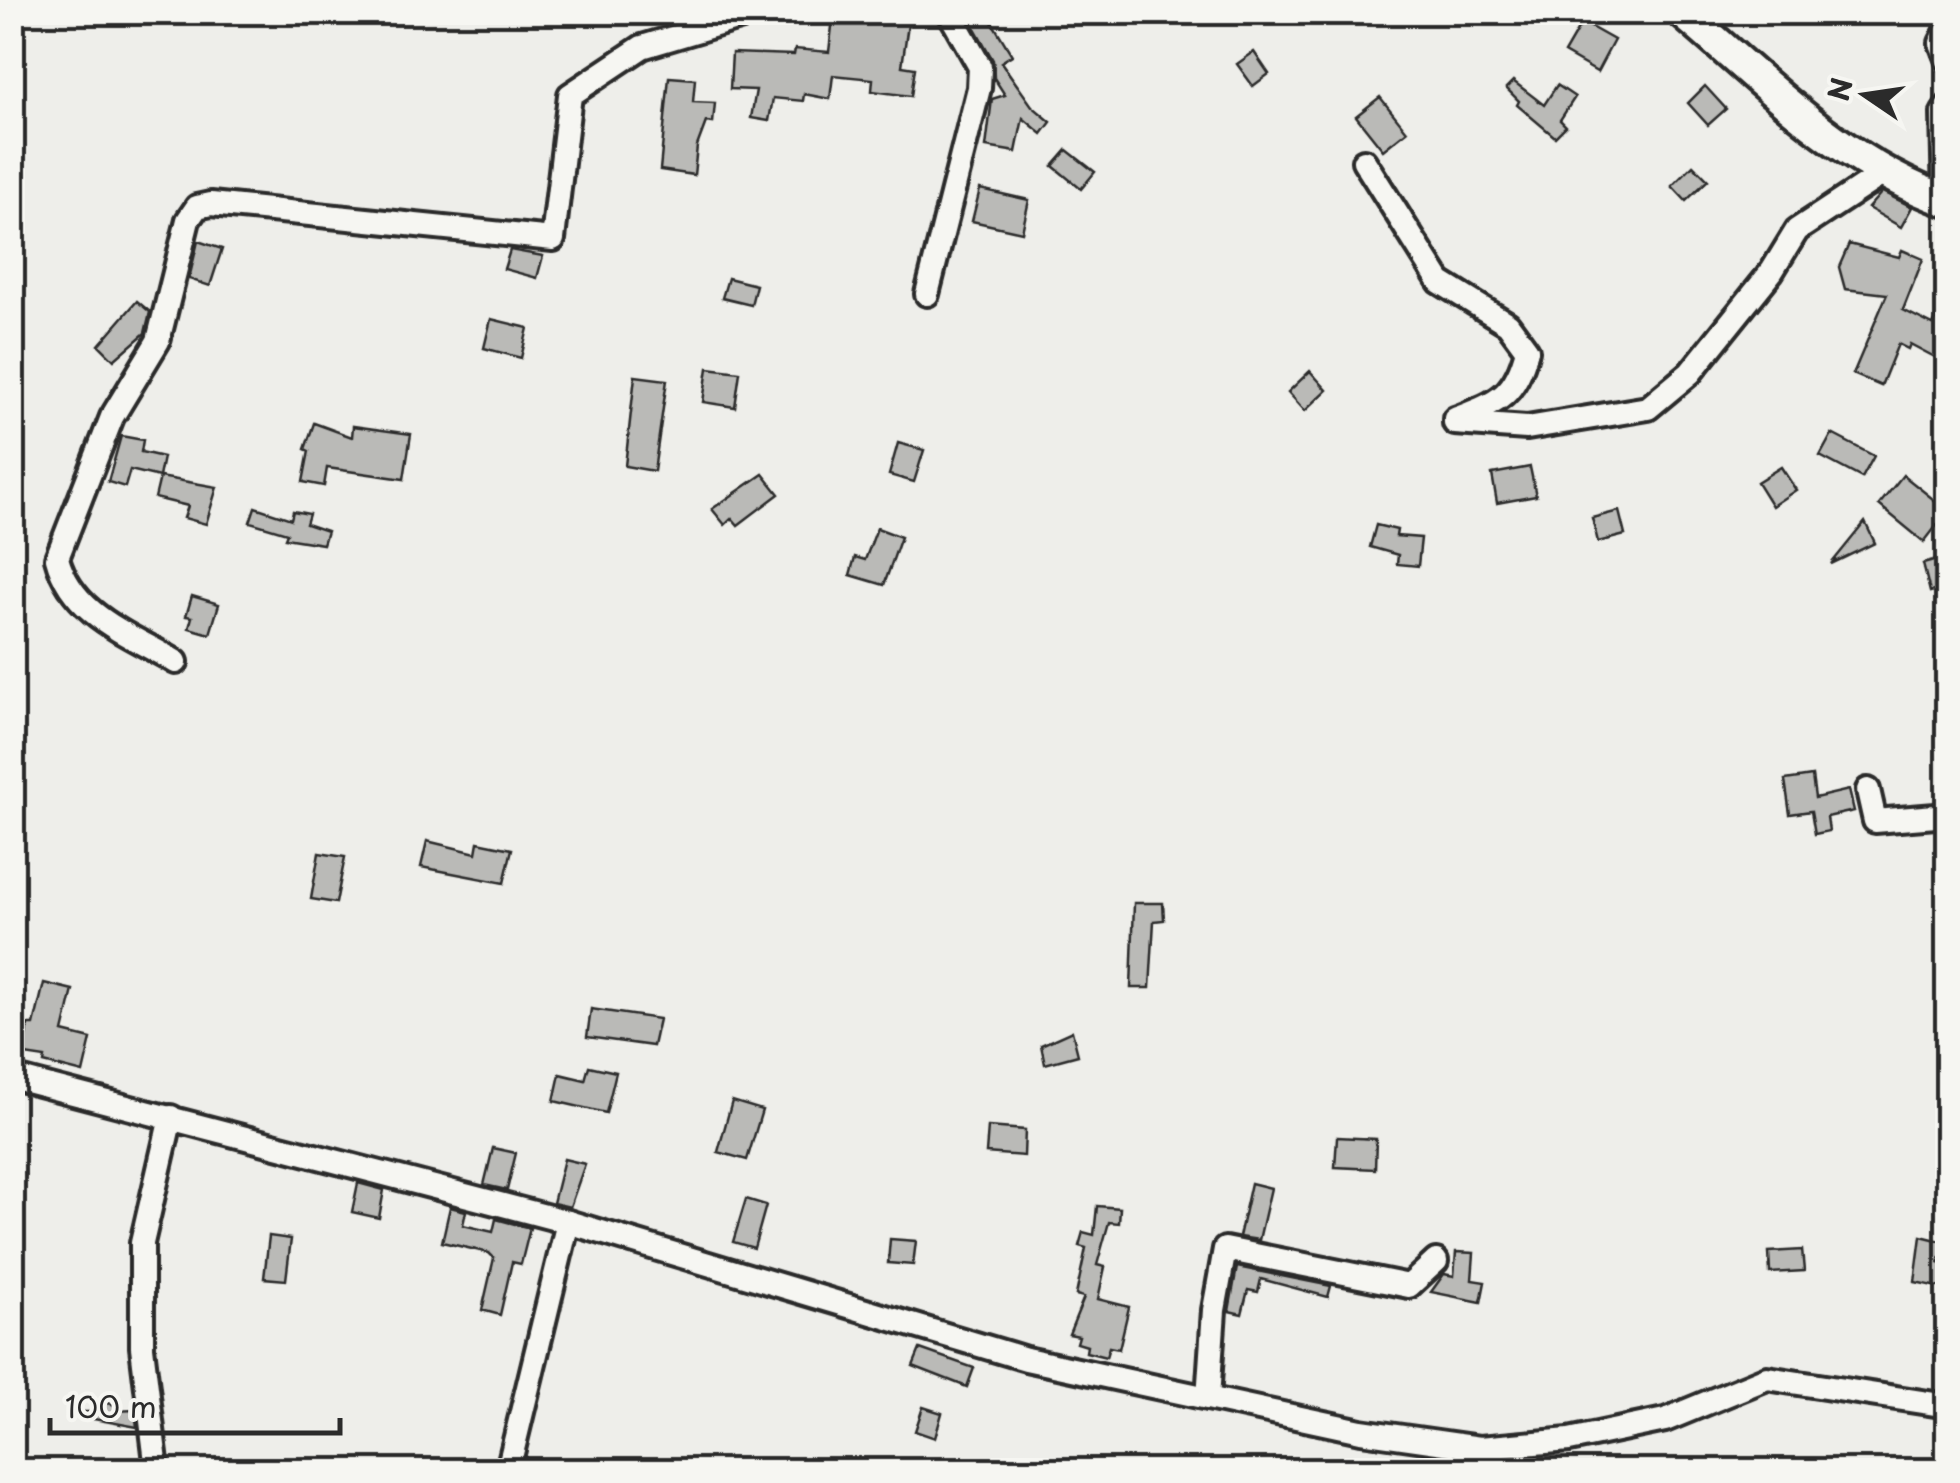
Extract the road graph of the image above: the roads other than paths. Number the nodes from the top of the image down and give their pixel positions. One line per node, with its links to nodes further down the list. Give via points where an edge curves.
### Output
1 (759, 12): 11 (street, via 642,47 570,95 553,239 211,204 198,208 188,220 158,340 112,416 58,558 63,581 82,607)
2 (949, 12): 10 (street, via 980,67)
3 (1682, 12): 8 (main road, via 1830,140)
4 (1948, 29): 5 (street, via 1941,43)
5 (1948, 62)
6 (1948, 106): 9 (street)
7 (1364, 161): 8 (street, via 1440,282 1508,324 1526,350 1520,379 1498,402 1455,418 1458,426 1527,428 1648,408 1690,374 1797,230)
8 (1885, 172): 9 (main road)
9 (1946, 201)
10 (927, 294)
11 (176, 662)
12 (1868, 790): 13 (street, via 1875,822)
13 (1948, 815)
14 (12, 1077): 15 (street)
15 (171, 1118): 16 (street); 20 (street, via 142,1243 142,1347)
16 (568, 1222): 18 (street, via 1026,1359); 21 (street)
17 (1436, 1262): 18 (street, via 1409,1286 1225,1249)
18 (1208, 1398): 19 (street, via 1361,1432 1480,1448 1569,1440 1664,1420 1766,1378)
19 (1948, 1406)
20 (157, 1470)
21 (508, 1470)

